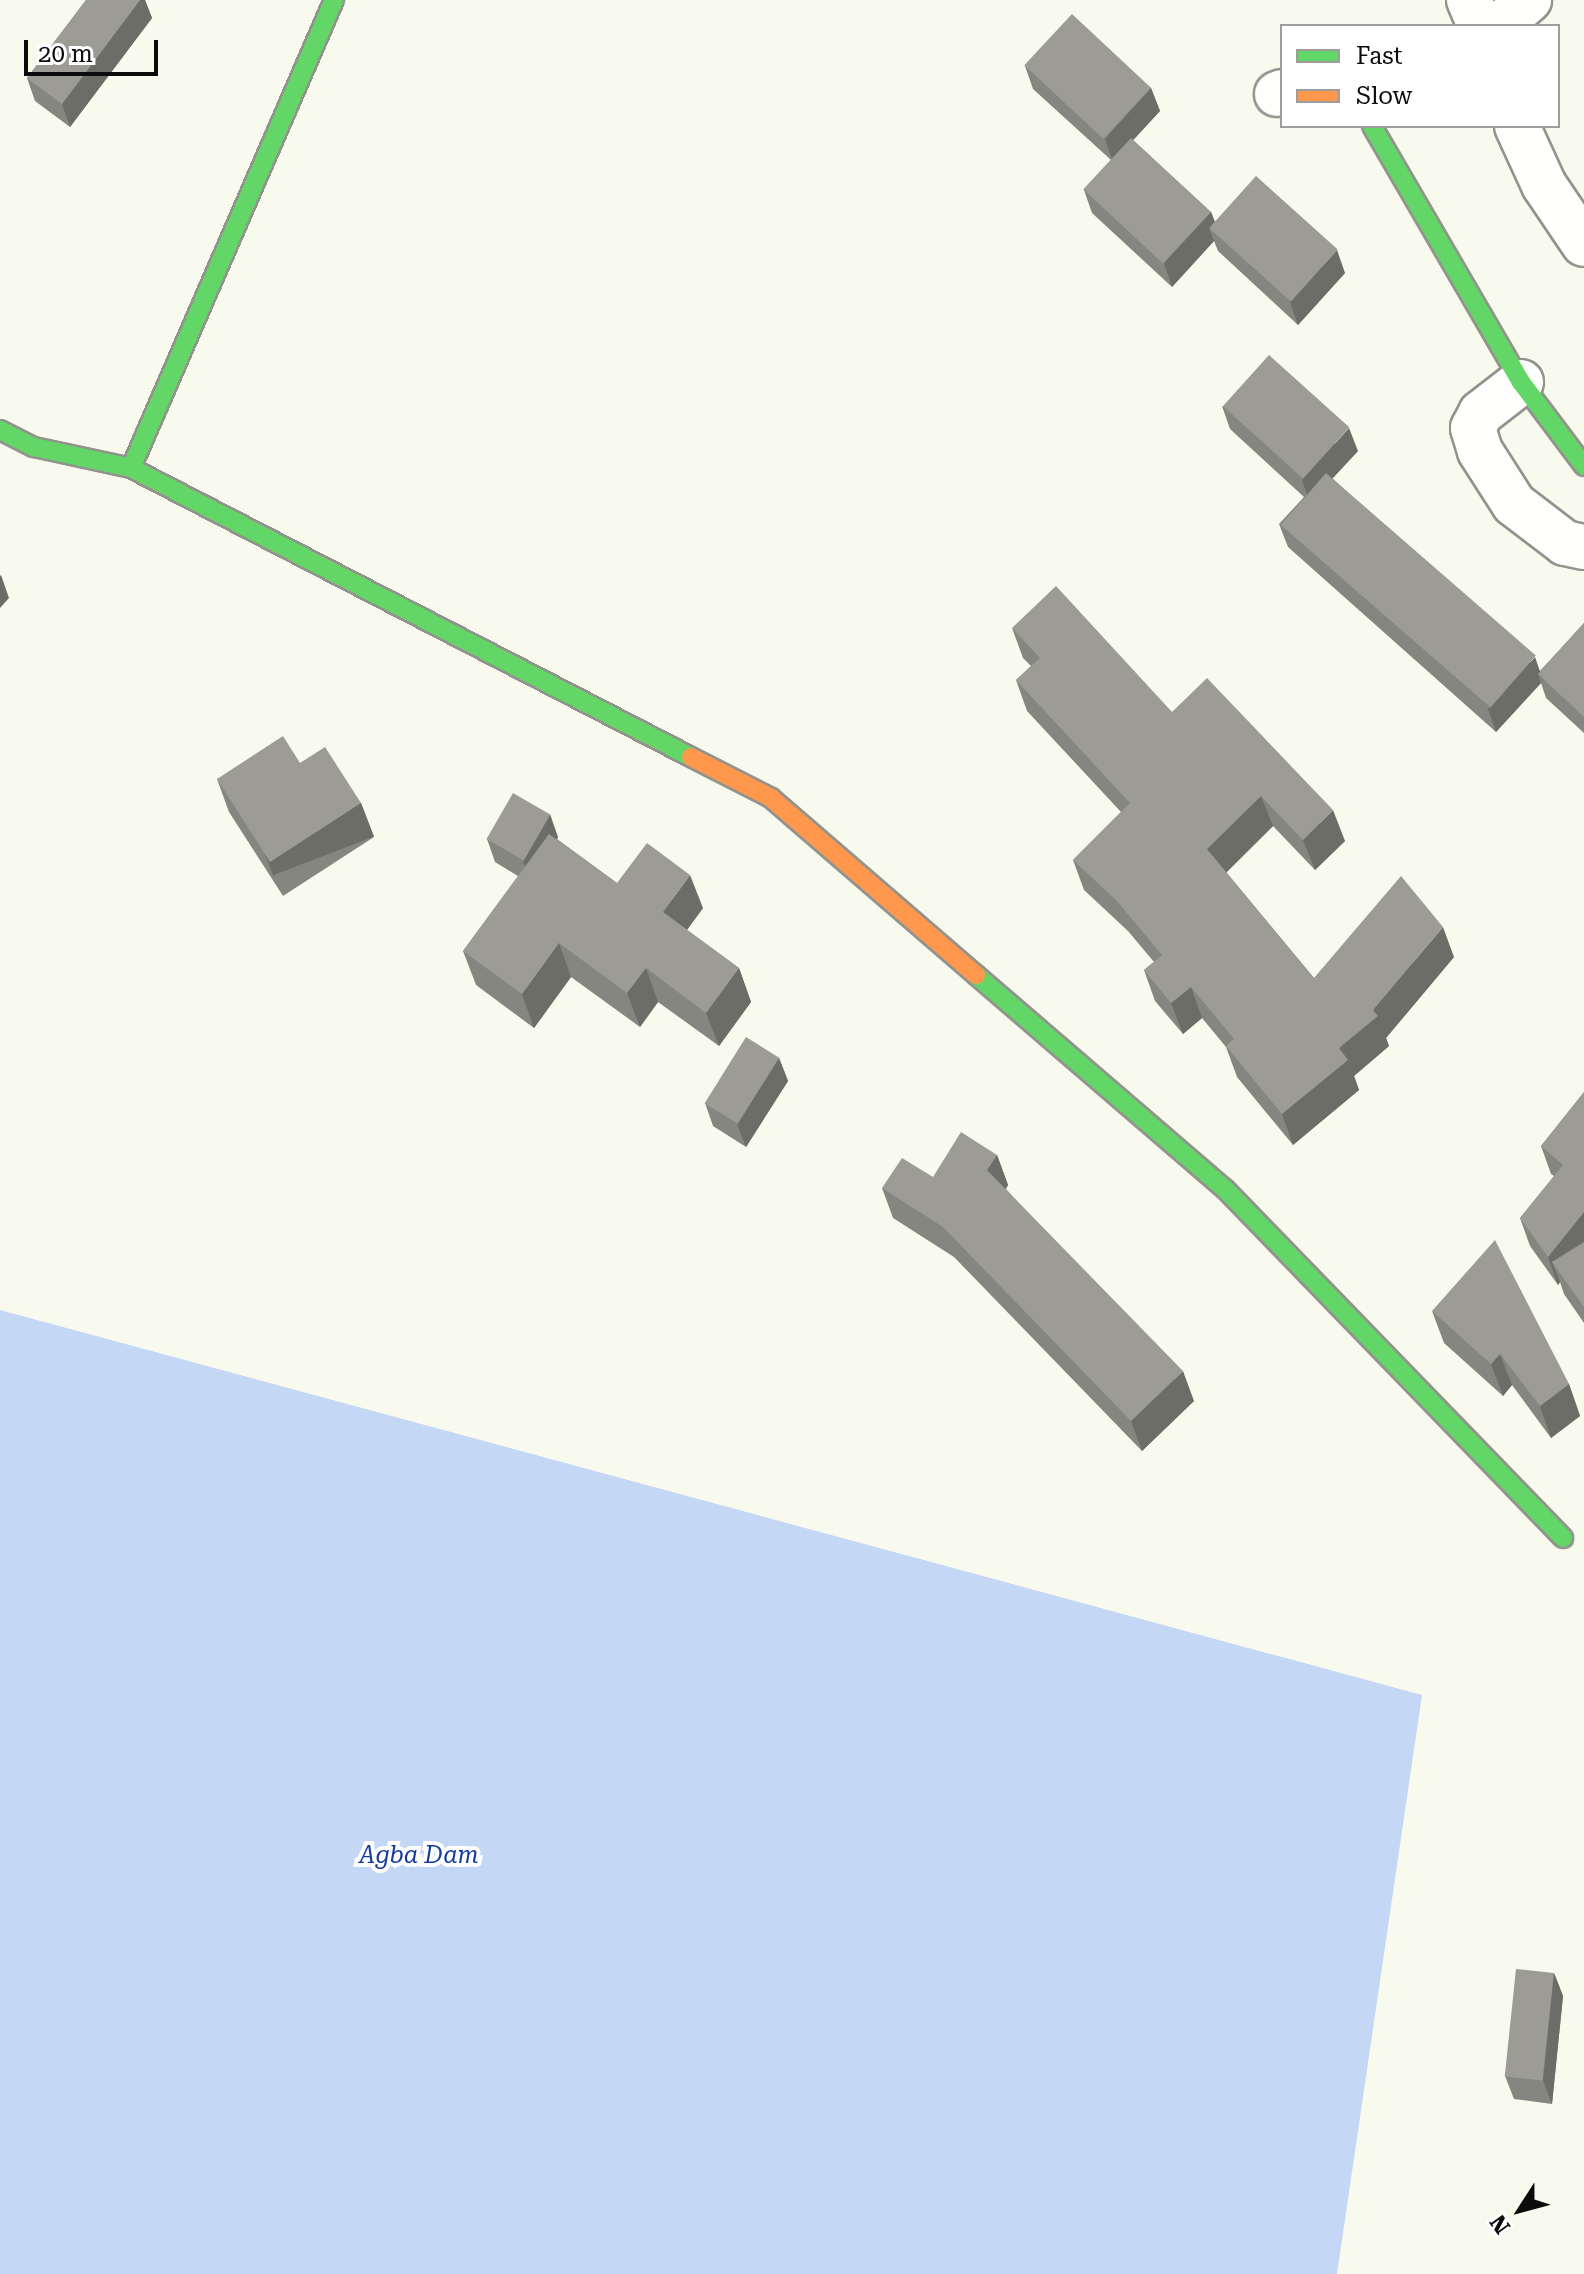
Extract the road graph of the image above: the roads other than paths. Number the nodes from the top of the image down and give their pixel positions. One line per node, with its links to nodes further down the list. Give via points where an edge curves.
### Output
1 (334, 0): 12 (street)
2 (1469, 0): 4 (street)
3 (1529, 0): 5 (street)
4 (1479, 24)
5 (1501, 24)
6 (1373, 128): 9 (street)
7 (1518, 128): 8 (street, via 1544,185)
8 (1584, 244)
9 (1521, 382): 11 (street); 13 (street, via 1481,413 1473,428 1480,451 1514,504 1565,543)
10 (0, 430): 12 (street, via 34,447)
11 (1579, 448)
12 (131, 468): 14 (street, via 771,798 1225,1189)
13 (1584, 547)
14 (1563, 1538)

